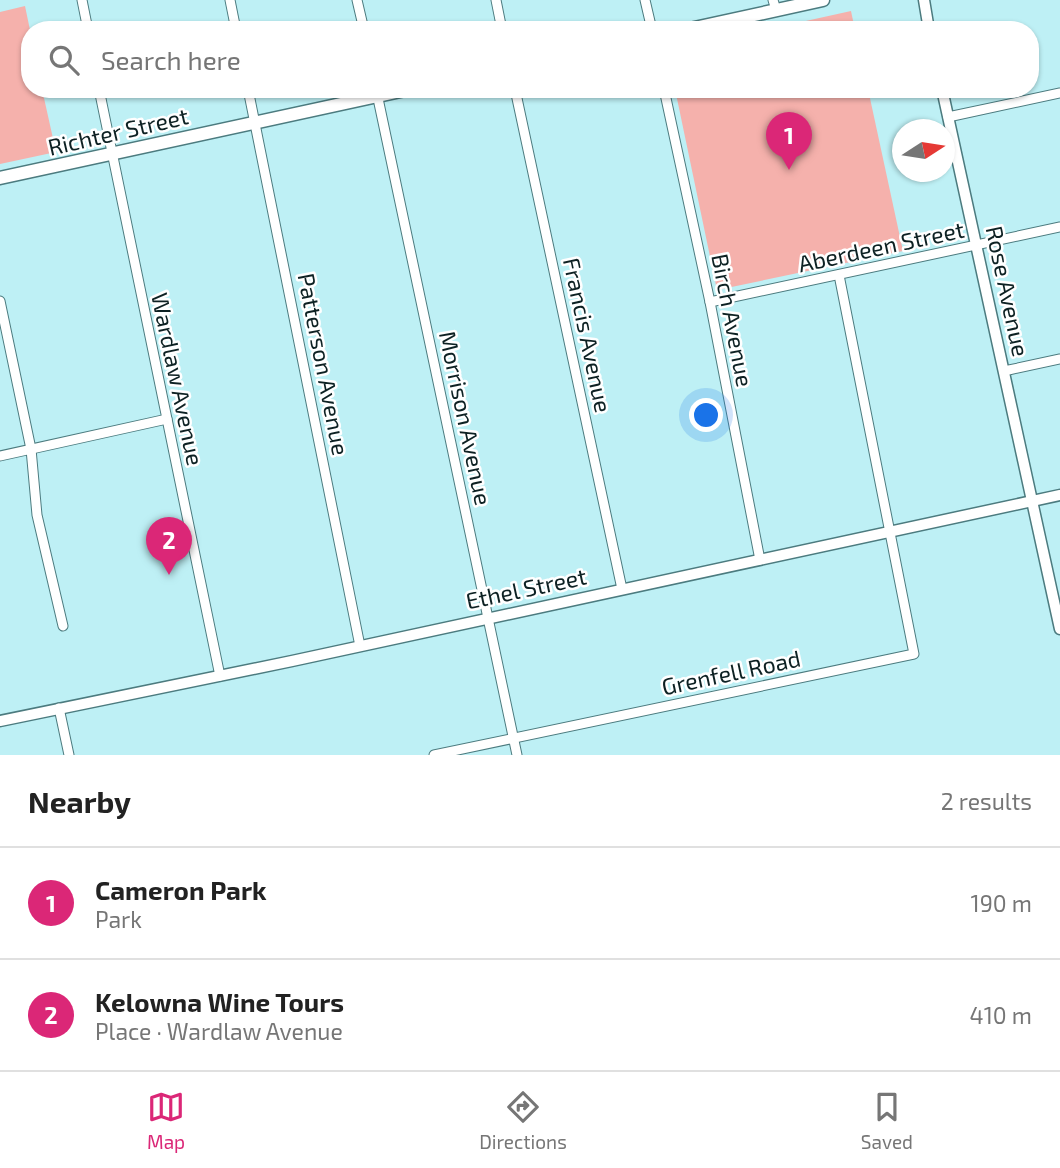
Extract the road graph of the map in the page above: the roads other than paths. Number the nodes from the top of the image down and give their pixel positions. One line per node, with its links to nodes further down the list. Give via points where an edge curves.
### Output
1 (82, 0): 9 (street)
2 (230, 0): 10 (street)
3 (357, 0): 11 (street)
4 (496, 0): 12 (street)
5 (645, 0): 13 (street)
6 (823, 0): 8 (main road)
7 (924, 0): 15 (street)
8 (775, 5): 14 (main road)
9 (86, 21)
10 (234, 21)
11 (361, 21)
12 (500, 21)
13 (650, 21)
14 (717, 21)
15 (928, 21)
16 (1060, 93): 25 (street)
17 (101, 98): 28 (street, Wardlaw Avenue)
18 (250, 98): 27 (street, Patterson Avenue)
19 (357, 98): 27 (main road, Richter Street)
20 (378, 98): 45 (street, Morrison Avenue)
21 (517, 98): 44 (street, Francis Avenue)
22 (666, 98): 34 (street, Birch Avenue)
23 (944, 98): 26 (street, Rose Avenue)
24 (1037, 98): 26 (street)
25 (1039, 98)
26 (948, 117): 31 (street, Rose Avenue)
27 (255, 123): 28 (main road, Richter Street); 48 (street, Patterson Avenue)
28 (112, 154): 29 (main road, Richter Street); 37 (street, Wardlaw Avenue)
29 (0, 178)
30 (1060, 227): 31 (street, Aberdeen Street)
31 (976, 245): 32 (street, Aberdeen Street); 36 (street, Rose Avenue)
32 (839, 275): 34 (street, Aberdeen Street); 42 (street)
33 (0, 301): 38 (street)
34 (710, 302): 43 (street, Birch Avenue)
35 (1060, 359): 36 (street)
36 (1004, 371): 41 (street, Rose Avenue)
37 (167, 419): 38 (street); 49 (street, Wardlaw Avenue)
38 (31, 449): 39 (street); 46 (street, via 37,515)
39 (0, 456)
40 (1060, 495): 41 (street, Ethel Street)
41 (1032, 501): 42 (street, Ethel Street); 47 (street, Rose Avenue)
42 (889, 533): 43 (street, Ethel Street); 52 (street, Grenfell Road, via 914,654)
43 (760, 560): 44 (street, Ethel Street)
44 (622, 589): 45 (street, Ethel Street)
45 (488, 618): 48 (street, Ethel Street); 52 (street, Morrison Avenue)
46 (63, 626)
47 (1060, 629)
48 (360, 646): 49 (street, Ethel Street)
49 (220, 676): 50 (street, Ethel Street)
50 (59, 708): 51 (street, Ethel Street); 53 (street)
51 (0, 721)
52 (513, 737): 54 (street, Grenfell Road); 55 (street, Morrison Avenue)
53 (69, 755)
54 (434, 755)
55 (517, 755)

